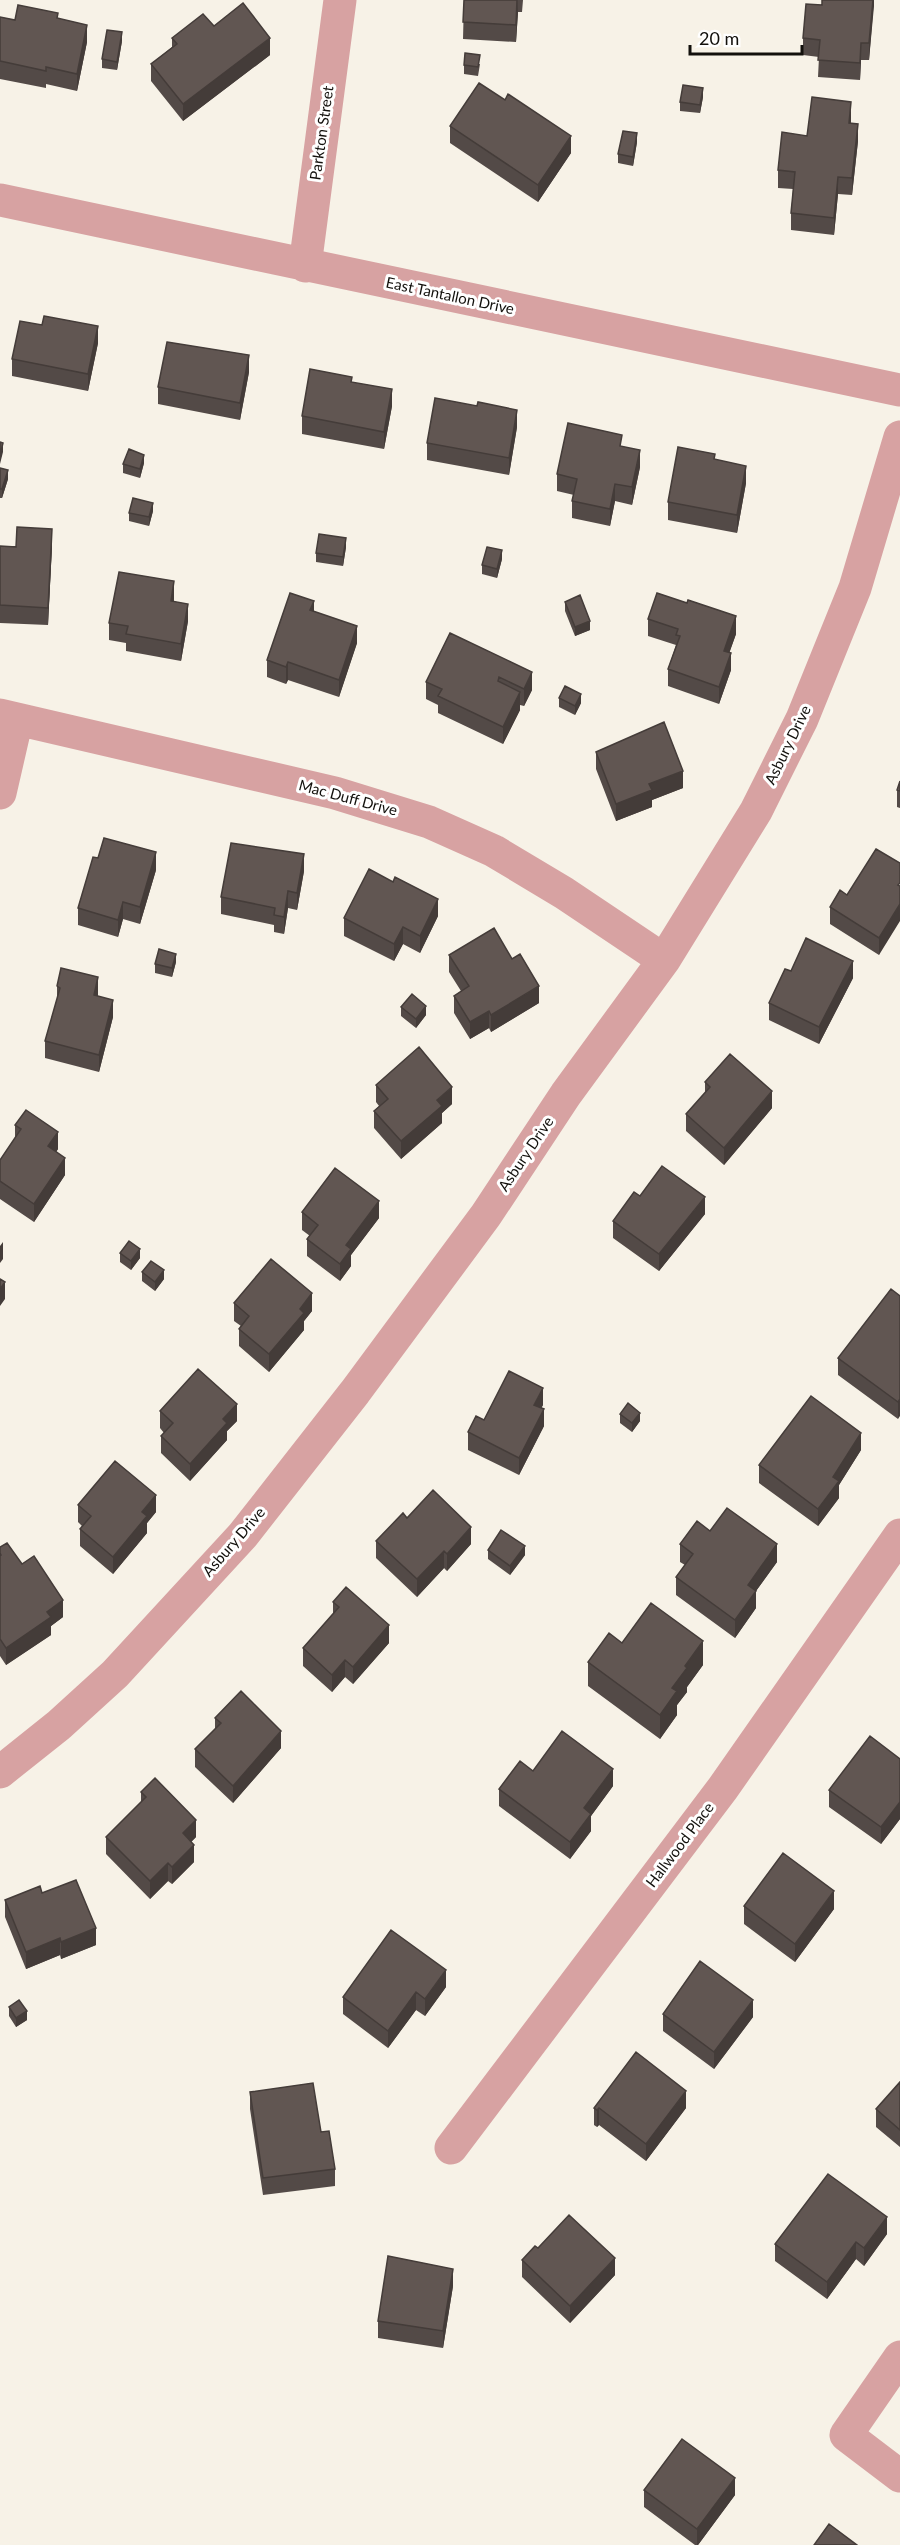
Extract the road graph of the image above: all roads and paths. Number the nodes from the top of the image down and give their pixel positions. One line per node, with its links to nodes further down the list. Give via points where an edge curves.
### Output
1 (340, 0): 3 (street, Parkton Street)
2 (0, 200): 3 (street, East Tantallon Drive)
3 (304, 266): 4 (street, East Tantallon Drive)
4 (900, 390)
5 (900, 436): 8 (street, Asbury Drive, via 855,588 802,719 756,811)
6 (9, 717): 7 (street); 8 (street, Mac Duff Drive, via 335,793 429,822 494,851)
7 (0, 794)
8 (664, 960): 10 (street, Asbury Drive, via 566,1094 486,1215 243,1535 115,1674)
9 (900, 1535): 11 (street, Hallwood Place, via 723,1788)
10 (0, 1772)
11 (451, 2148)
12 (900, 2357): 13 (street, via 846,2435)
13 (900, 2476)

